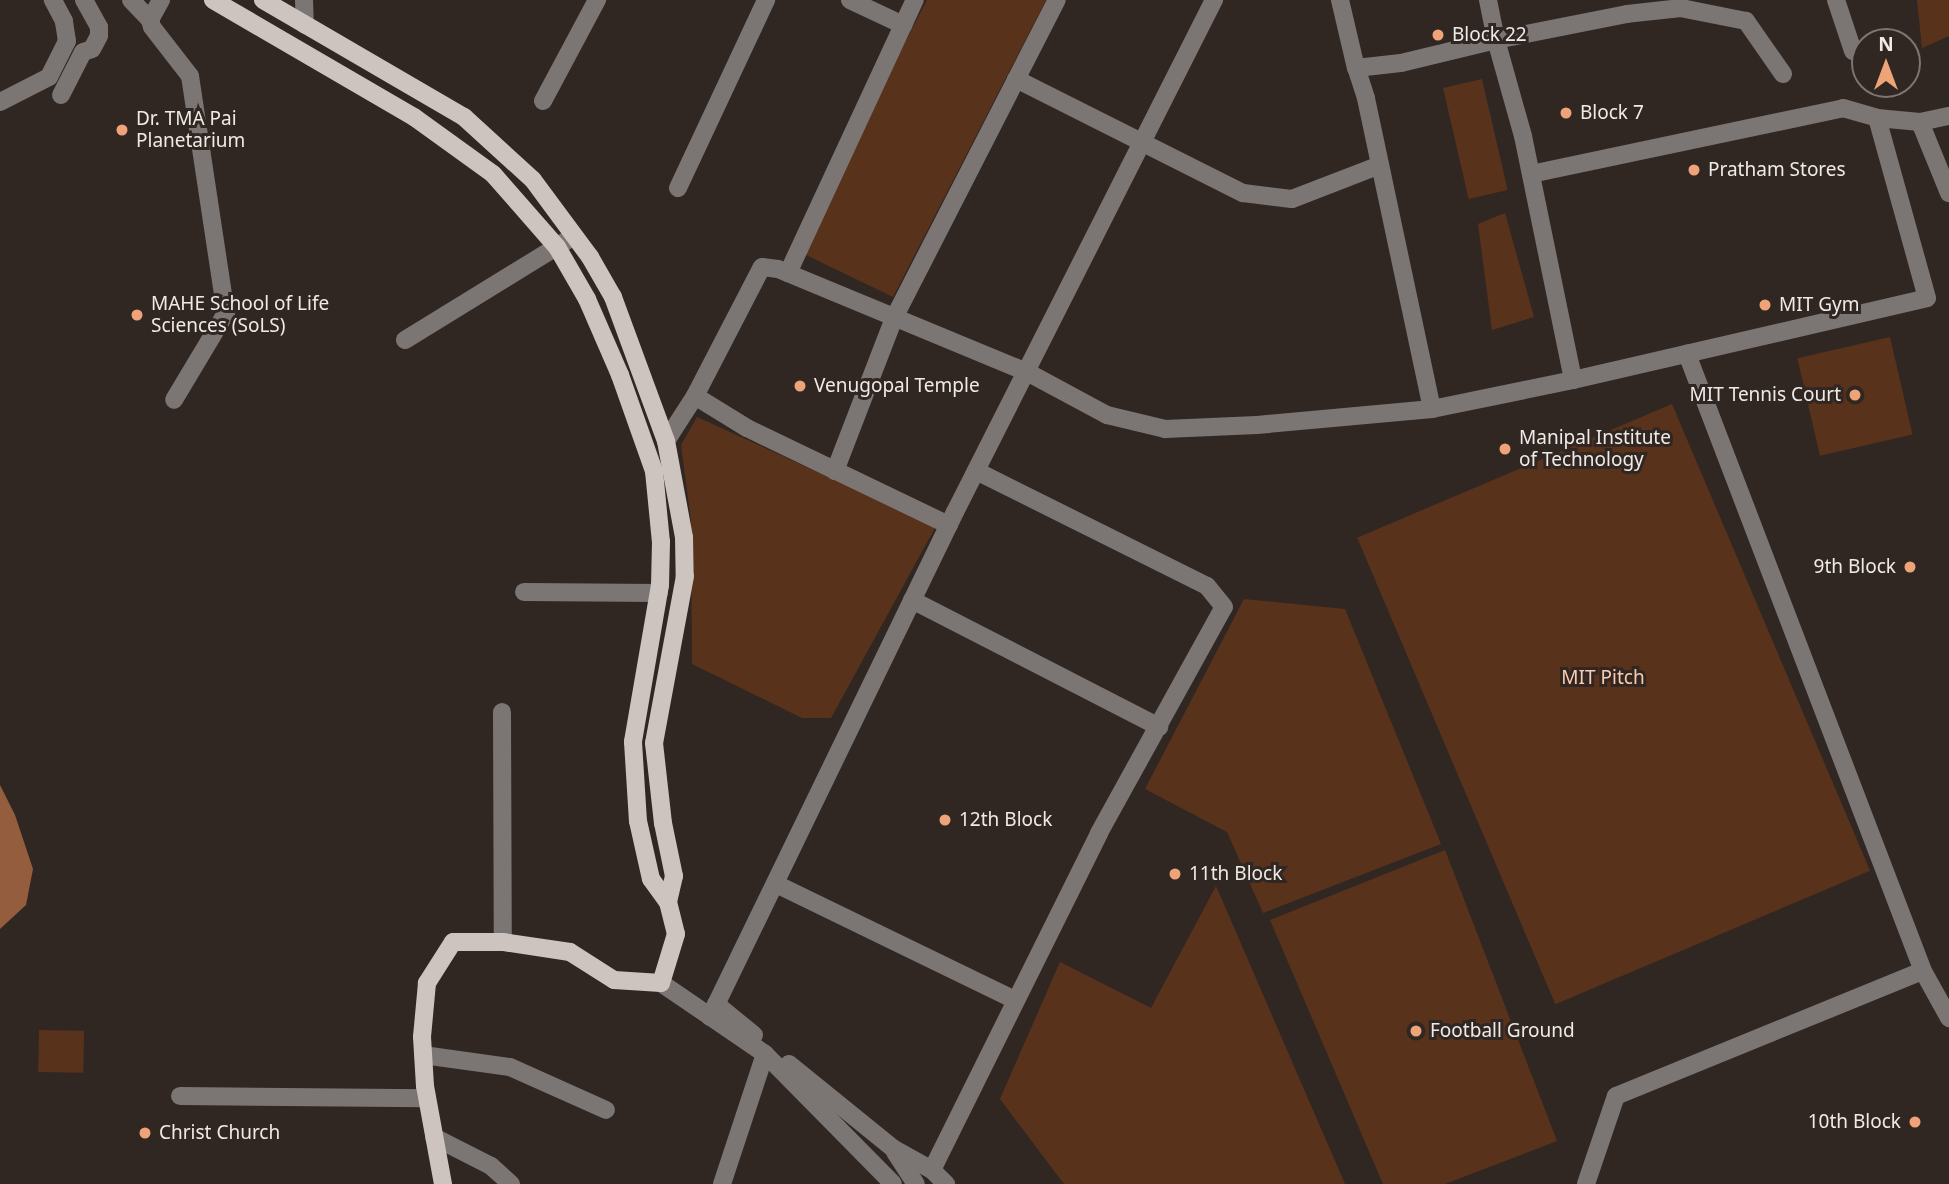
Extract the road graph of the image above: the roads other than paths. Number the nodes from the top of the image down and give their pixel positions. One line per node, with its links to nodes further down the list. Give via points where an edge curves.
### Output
1 (53, 0): 27 (street, via 64,21 67,41 49,77)
2 (84, 0): 25 (street, via 99,36 92,50 83,52)
3 (131, 0): 17 (street)
4 (161, 0): 17 (street)
5 (213, 0): 37 (main road, via 436,133 493,174)
6 (263, 0): 18 (main road)
7 (304, 0): 18 (street)
8 (597, 0): 26 (street)
9 (766, 0): 34 (street)
10 (850, 0): 19 (street)
11 (915, 0): 19 (street)
12 (1057, 0): 24 (street)
13 (1214, 0): 31 (street)
14 (1340, 0): 22 (street)
15 (1488, 0): 20 (street)
16 (1836, 0): 21 (street)
17 (150, 20): 45 (street, via 190,76 226,313)
18 (305, 25): 36 (main road, via 464,117 533,180)
19 (903, 25): 38 (street)
20 (1496, 40): 22 (street, via 1401,63); 23 (street, via 1681,8 1746,21); 33 (street)
21 (1851, 45)
22 (1356, 68): 32 (street)
23 (1783, 74)
24 (1016, 79): 31 (street); 39 (street)
25 (61, 95)
26 (543, 101)
27 (0, 102)
28 (1949, 116): 30 (street)
29 (1877, 118): 30 (street); 33 (street, via 1843,108); 41 (street, via 1927,298)
30 (1920, 122): 35 (street)
31 (1142, 143): 32 (street, via 1243,193 1292,198); 42 (street)
32 (1380, 165): 46 (street)
33 (1531, 174): 43 (street)
34 (678, 188)
35 (1949, 193)
36 (574, 236): 37 (street); 47 (main road, via 613,297)
37 (557, 247): 40 (street); 52 (main road, via 587,299 620,374 654,471 661,542)
38 (788, 273): 39 (street); 44 (street, via 762,267)
39 (894, 318): 42 (street); 48 (street)
40 (405, 340)
41 (1687, 354): 43 (street); 59 (street)
42 (1027, 372): 46 (street, via 1107,415 1165,429); 49 (street)
43 (1573, 380): 46 (street)
44 (695, 396): 47 (street); 48 (street, via 747,428)
45 (174, 400)
46 (1432, 409)
47 (666, 441): 57 (main road, via 684,537 685,576 654,743 674,876)
48 (835, 471): 50 (street)
49 (976, 471): 50 (street); 55 (street, via 1207,586 1224,607)
50 (949, 525): 53 (street)
51 (524, 592): 52 (street)
52 (659, 593): 57 (main road, via 633,742 638,821 651,879)
53 (912, 600): 55 (street); 56 (street)
54 (502, 712): 58 (street)
55 (1159, 727): 61 (street)
56 (776, 884): 61 (street); 62 (street)
57 (668, 902): 60 (main road, via 676,934)
58 (503, 942): 60 (main road, via 570,952 614,981); 65 (main road, via 453,942 427,983)
59 (1923, 971): 63 (street); 78 (street, via 1616,1096)
60 (661, 983): 62 (street)
61 (1015, 1000): 71 (street)
62 (713, 1010): 64 (street); 70 (street)
63 (1949, 1018)
64 (765, 1054): 74 (street); 75 (street)
65 (423, 1055): 67 (main road); 68 (street, via 510,1067)
66 (180, 1096): 67 (street)
67 (427, 1098): 69 (main road)
68 (606, 1110)
69 (434, 1137): 72 (main road); 73 (street, via 491,1166)
70 (894, 1149): 71 (street); 76 (street)
71 (932, 1170): 77 (street)
72 (443, 1184)
73 (511, 1184)
74 (722, 1184)
75 (893, 1184)
76 (916, 1184)
77 (946, 1184)
78 (1586, 1184)

